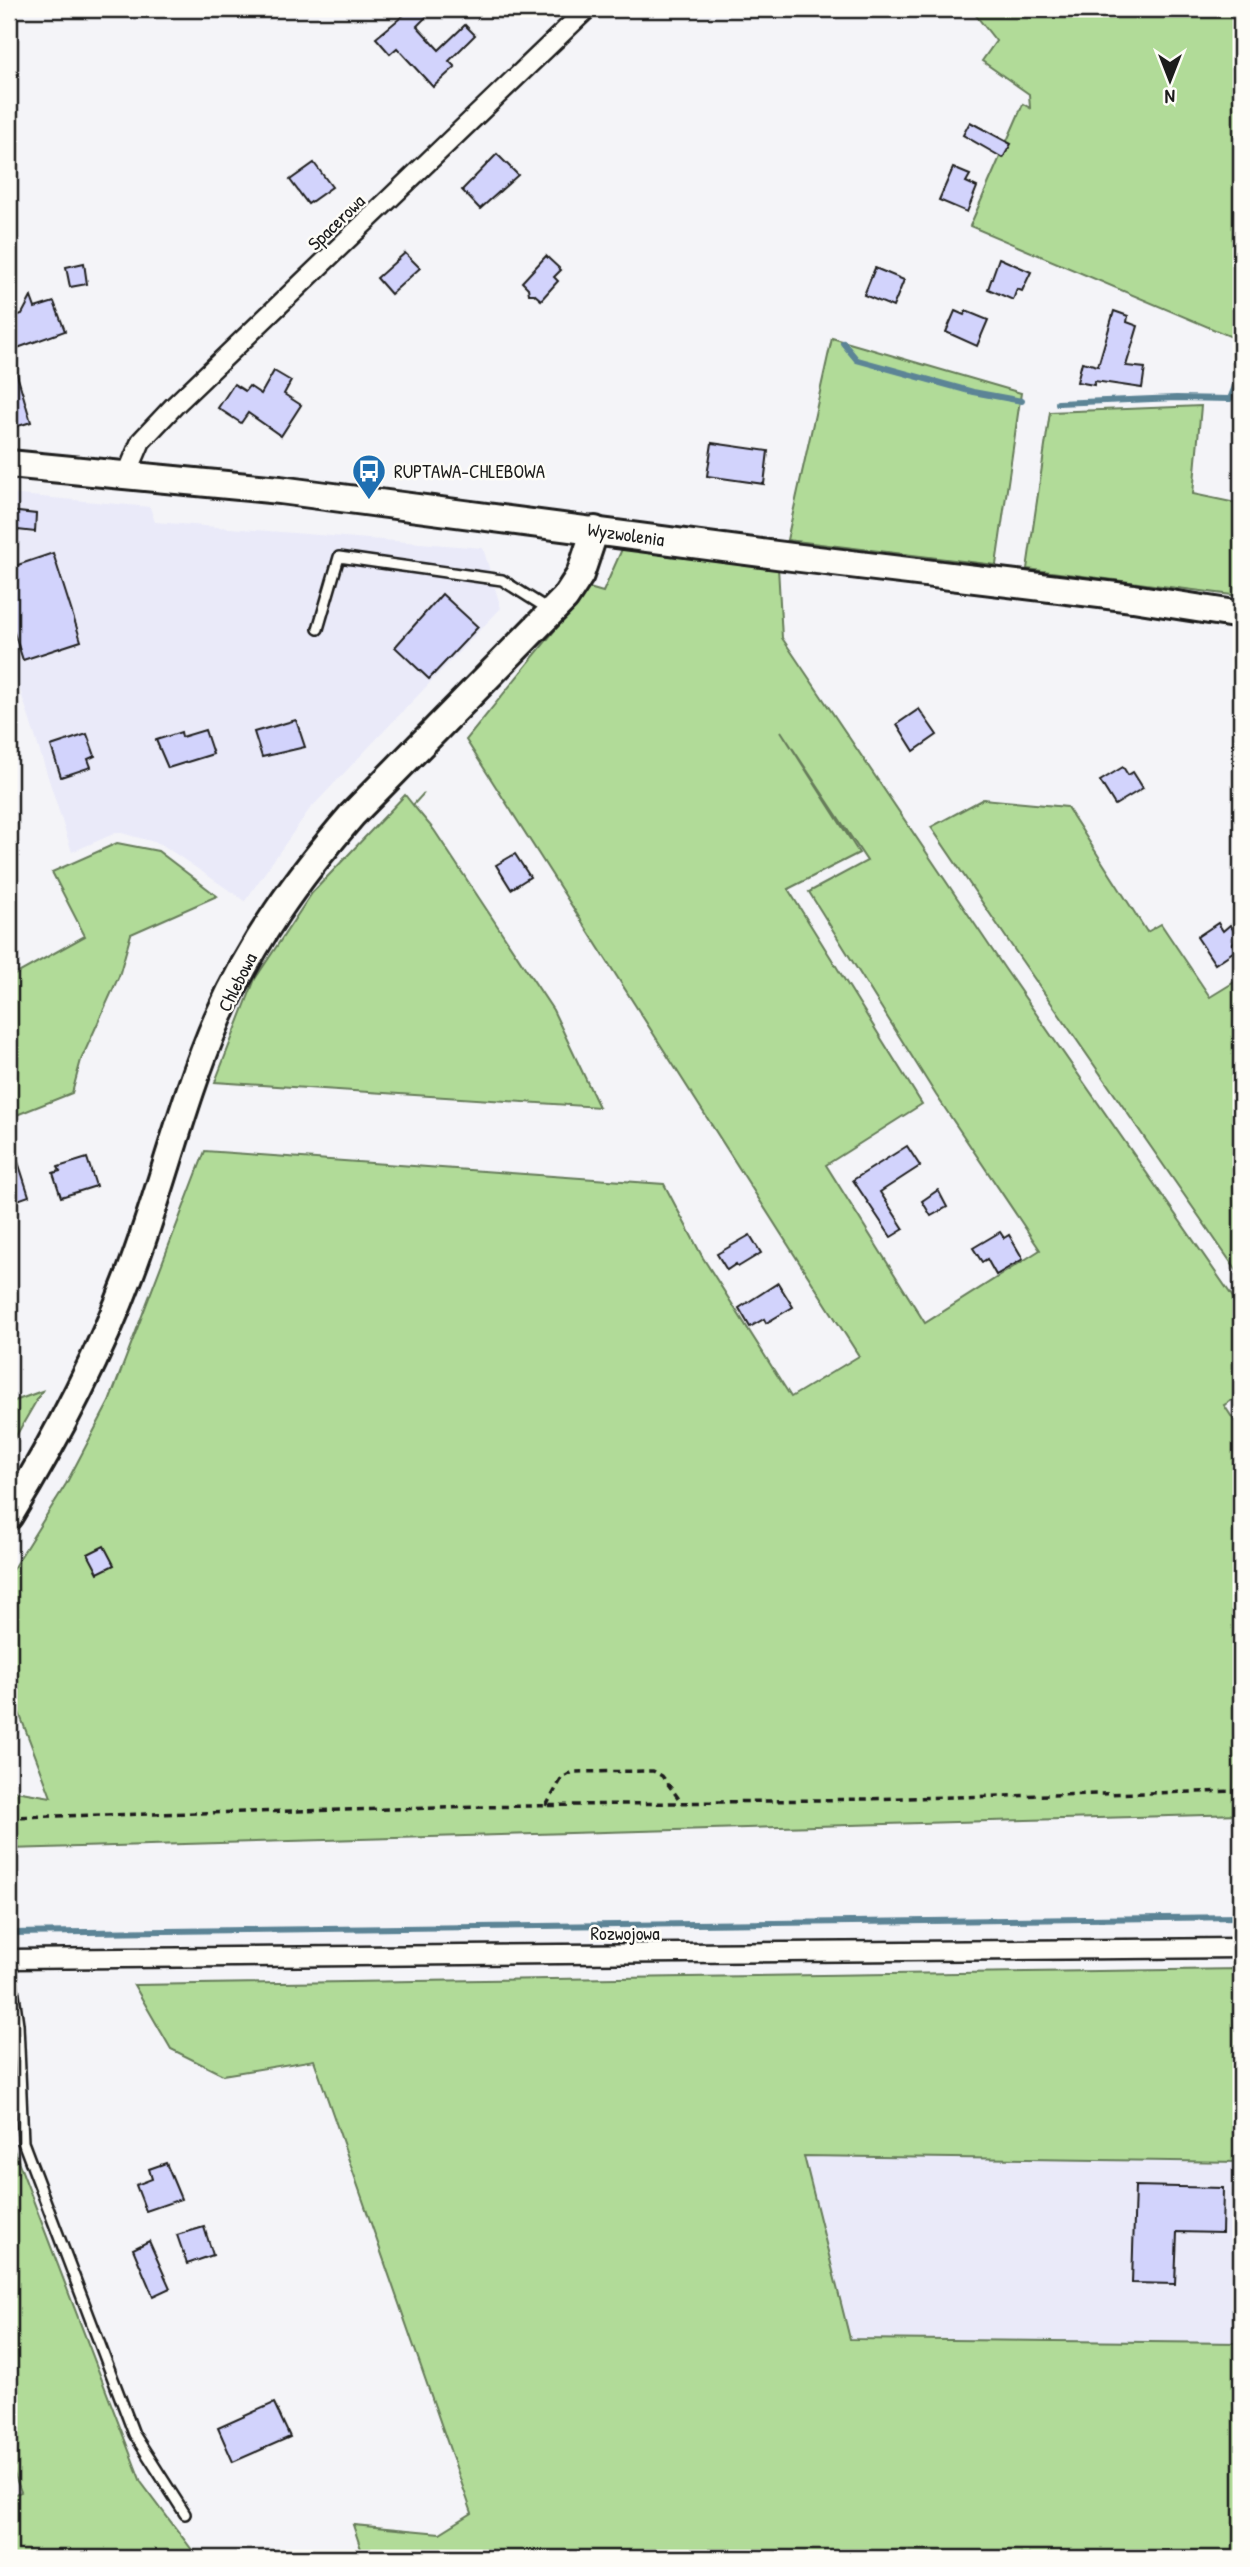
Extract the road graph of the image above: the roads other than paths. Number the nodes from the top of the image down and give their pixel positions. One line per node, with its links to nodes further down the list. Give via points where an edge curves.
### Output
1 (587, 9): 3 (street, Spacerowa, via 174,406 141,441)
2 (9, 464): 3 (street, Wyzwolenia)
3 (127, 474): 4 (street, Wyzwolenia)
4 (595, 530): 5 (street, Chlebowa, via 580,575); 6 (street, Wyzwolenia)
5 (552, 612): 7 (lane, via 502,580 339,557); 8 (street, Chlebowa, via 352,815 268,924 217,1021 110,1322 62,1424)
6 (1241, 615)
7 (318, 629)
8 (9, 1516)
9 (1241, 1948): 10 (street, Rozwojowa)
10 (9, 1959): 11 (lane, via 18,2024 23,2142 134,2434)
11 (185, 2514)

